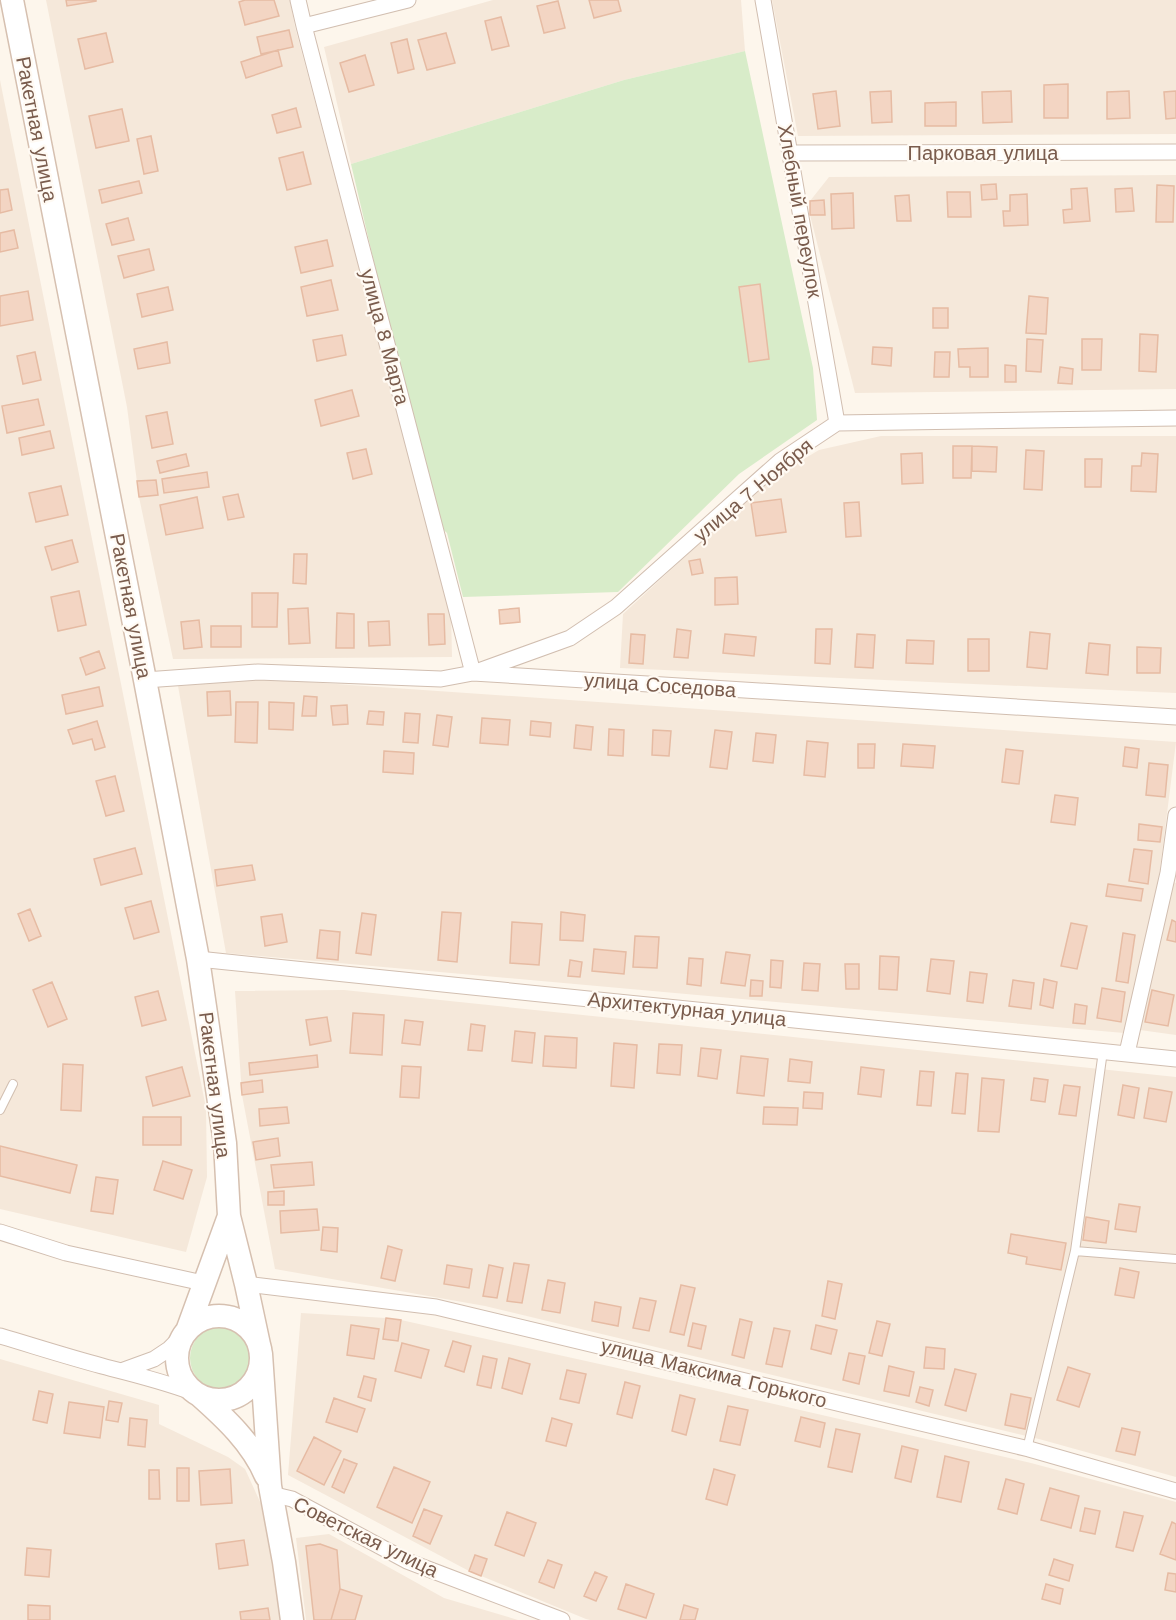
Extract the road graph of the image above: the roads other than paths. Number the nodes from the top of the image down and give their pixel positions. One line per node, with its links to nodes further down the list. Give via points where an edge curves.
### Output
1 (298, 0): 5 (street, улица 8 Марта)
2 (408, 0): 5 (street)
3 (763, 0): 7 (street, Хлебный переулок)
4 (11, 10): 11 (main road, Ракетная улица)
5 (304, 26): 10 (street, улица 8 Марта)
6 (1176, 152): 7 (street, Парковая улица)
7 (790, 153): 9 (street, Хлебный переулок)
8 (1176, 418): 9 (street)
9 (837, 423): 10 (street, улица 7 Ноября, via 780,461 616,607 570,638)
10 (473, 673): 11 (street, улица Соседова, via 441,680 258,672); 12 (street, улица Соседова)
11 (145, 680): 15 (main road, Ракетная улица)
12 (1176, 717)
13 (1176, 815): 14 (street)
14 (1172, 873): 17 (street)
15 (198, 959): 16 (street, Архитектурная улица); 21 (main road, Ракетная улица, via 225,1143)
16 (1103, 1051): 17 (street, Архитектурная улица); 23 (lane)
17 (1127, 1053): 18 (street, Архитектурная улица)
18 (1176, 1059)
19 (13, 1084): 20 (lane)
20 (0, 1110)
21 (229, 1216): 25 (main road, Ракетная улица); 26 (main road, Ракетная улица)
22 (0, 1232): 25 (street, via 66,1253)
23 (1075, 1251): 24 (lane); 32 (lane)
24 (1176, 1259)
25 (203, 1283): 27 (main road, Ракетная улица)
26 (246, 1284): 29 (main road, Ракетная улица); 32 (street, улица Максима Горького, via 436,1306)
27 (187, 1331): 29 (main road, via 200,1320 222,1316 244,1323 256,1337); 30 (street, via 154,1359); 31 (main road, via 179,1346 177,1362 188,1387)
28 (0, 1336): 30 (street)
29 (261, 1354): 31 (main road, via 259,1372 249,1388 232,1398 212,1400); 33 (main road)
30 (121, 1371): 31 (street)
31 (199, 1395): 33 (main road, via 246,1443 261,1464)
32 (1027, 1449): 34 (street, улица Максима Горького)
33 (270, 1490): 35 (main road); 36 (street, Советская улица, via 407,1562)
34 (1176, 1491)
35 (292, 1620)
36 (562, 1620)

